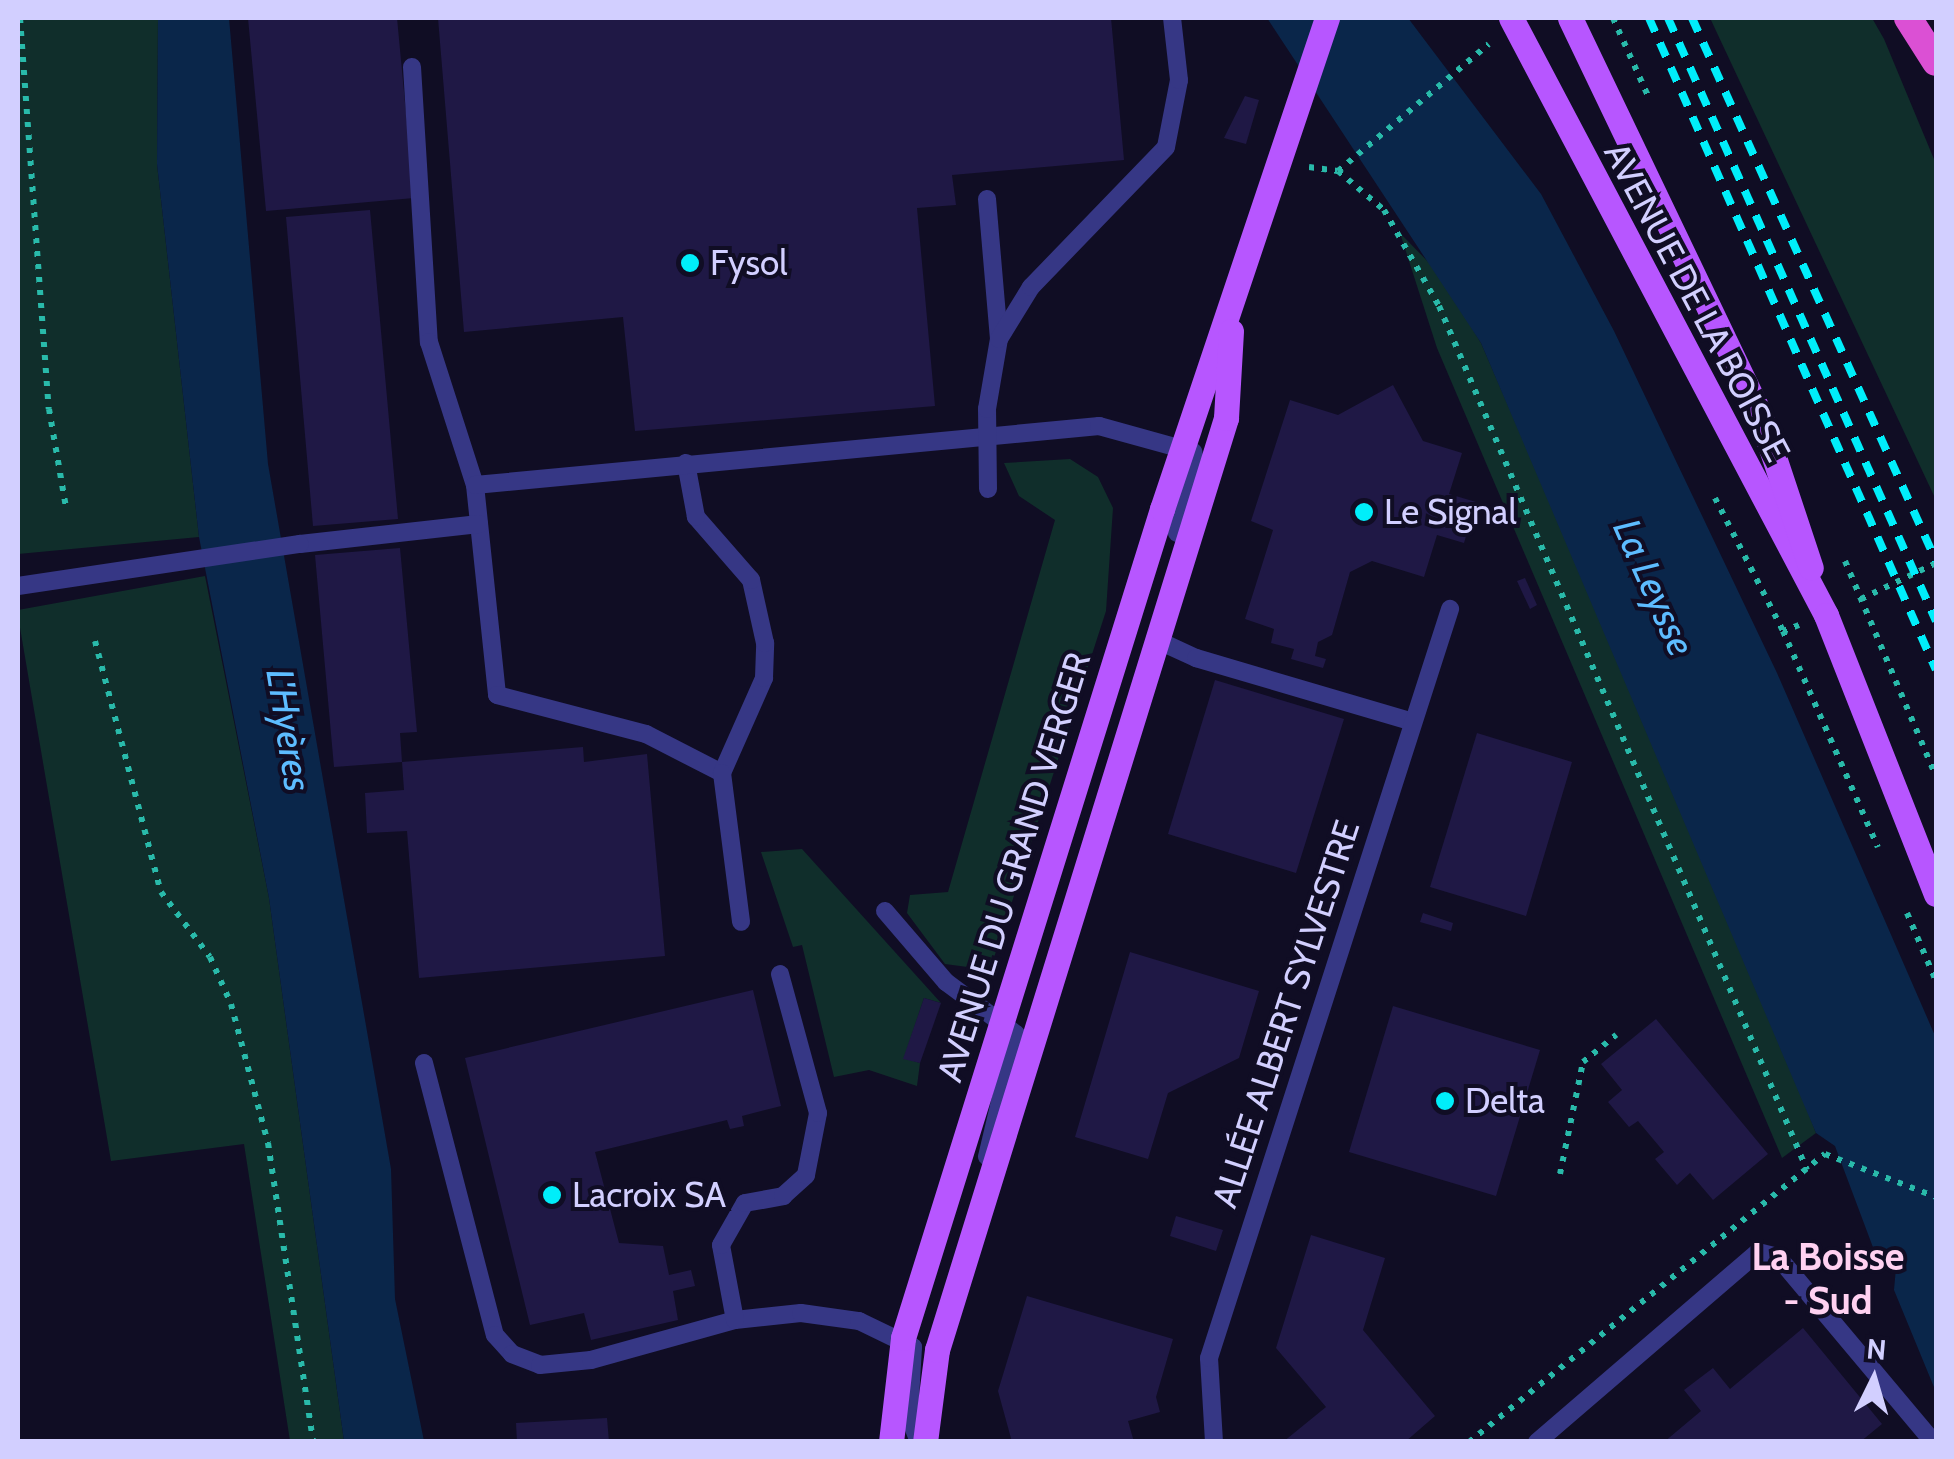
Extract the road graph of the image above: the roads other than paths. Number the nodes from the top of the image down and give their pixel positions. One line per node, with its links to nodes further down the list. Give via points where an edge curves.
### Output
1 (1172, 18): 12 (lane, via 1179,80 1166,147 1031,287)
2 (1328, 18): 7 (main road, AVENUE DU GRAND VERGER)
3 (1345, 18): 7 (main road, AVENUE DU GRAND VERGER)
4 (1511, 18): 21 (main road, AVENUE DE LA BOISSE)
5 (1570, 18): 21 (main road, AVENUE DE LA BOISSE, via 1759,412)
6 (1908, 18): 8 (highway)
7 (1321, 46): 11 (main road, AVENUE DU GRAND VERGER)
8 (1936, 62)
9 (412, 67): 16 (lane, via 430,342)
10 (987, 199): 12 (lane)
11 (1232, 321): 14 (main road, AVENUE DU GRAND VERGER); 22 (main road, AVENUE DU GRAND VERGER, via 1226,418)
12 (999, 339): 13 (lane)
13 (988, 433): 14 (lane, via 1099,426); 15 (lane); 17 (lane)
14 (1183, 446): 22 (lane, via 1197,469 1159,594); 29 (main road, AVENUE DU GRAND VERGER)
15 (686, 463): 16 (lane); 24 (lane, via 696,517 751,580 765,643 764,678)
16 (475, 485): 18 (lane)
17 (988, 489)
18 (479, 524): 19 (lane, bridge); 24 (lane, via 497,695 646,734)
19 (18, 586)
20 (1450, 608): 23 (lane, ALLÉE ALBERT SYLVESTRE)
21 (1826, 615): 25 (main road, AVENUE DE LA BOISSE)
22 (1159, 641): 23 (lane, via 1238,673 1275,677); 31 (main road, AVENUE DU GRAND VERGER)
23 (1412, 722): 36 (lane, ALLÉE ALBERT SYLVESTRE, via 1209,1358)
24 (722, 773): 27 (lane)
25 (1936, 894)
26 (884, 912): 29 (lane, via 946,982)
27 (741, 922)
28 (780, 974): 32 (lane, via 818,1114 806,1176 783,1196 745,1203 720,1246)
29 (1001, 1022): 31 (lane, via 1016,1034); 33 (main road, AVENUE DU GRAND VERGER)
30 (424, 1063): 32 (lane, via 494,1335 512,1354 540,1366 591,1360)
31 (980, 1206): 35 (main road, AVENUE DU GRAND VERGER, via 937,1350)
32 (735, 1320): 33 (lane, via 801,1313)
33 (903, 1338): 34 (main road, AVENUE DU GRAND VERGER); 35 (lane, via 918,1357 909,1416)
34 (891, 1442)
35 (922, 1442)
36 (1214, 1442)
37 (1537, 1442): 38 (lane, via 1758,1252 1778,1257)
38 (1934, 1442)

